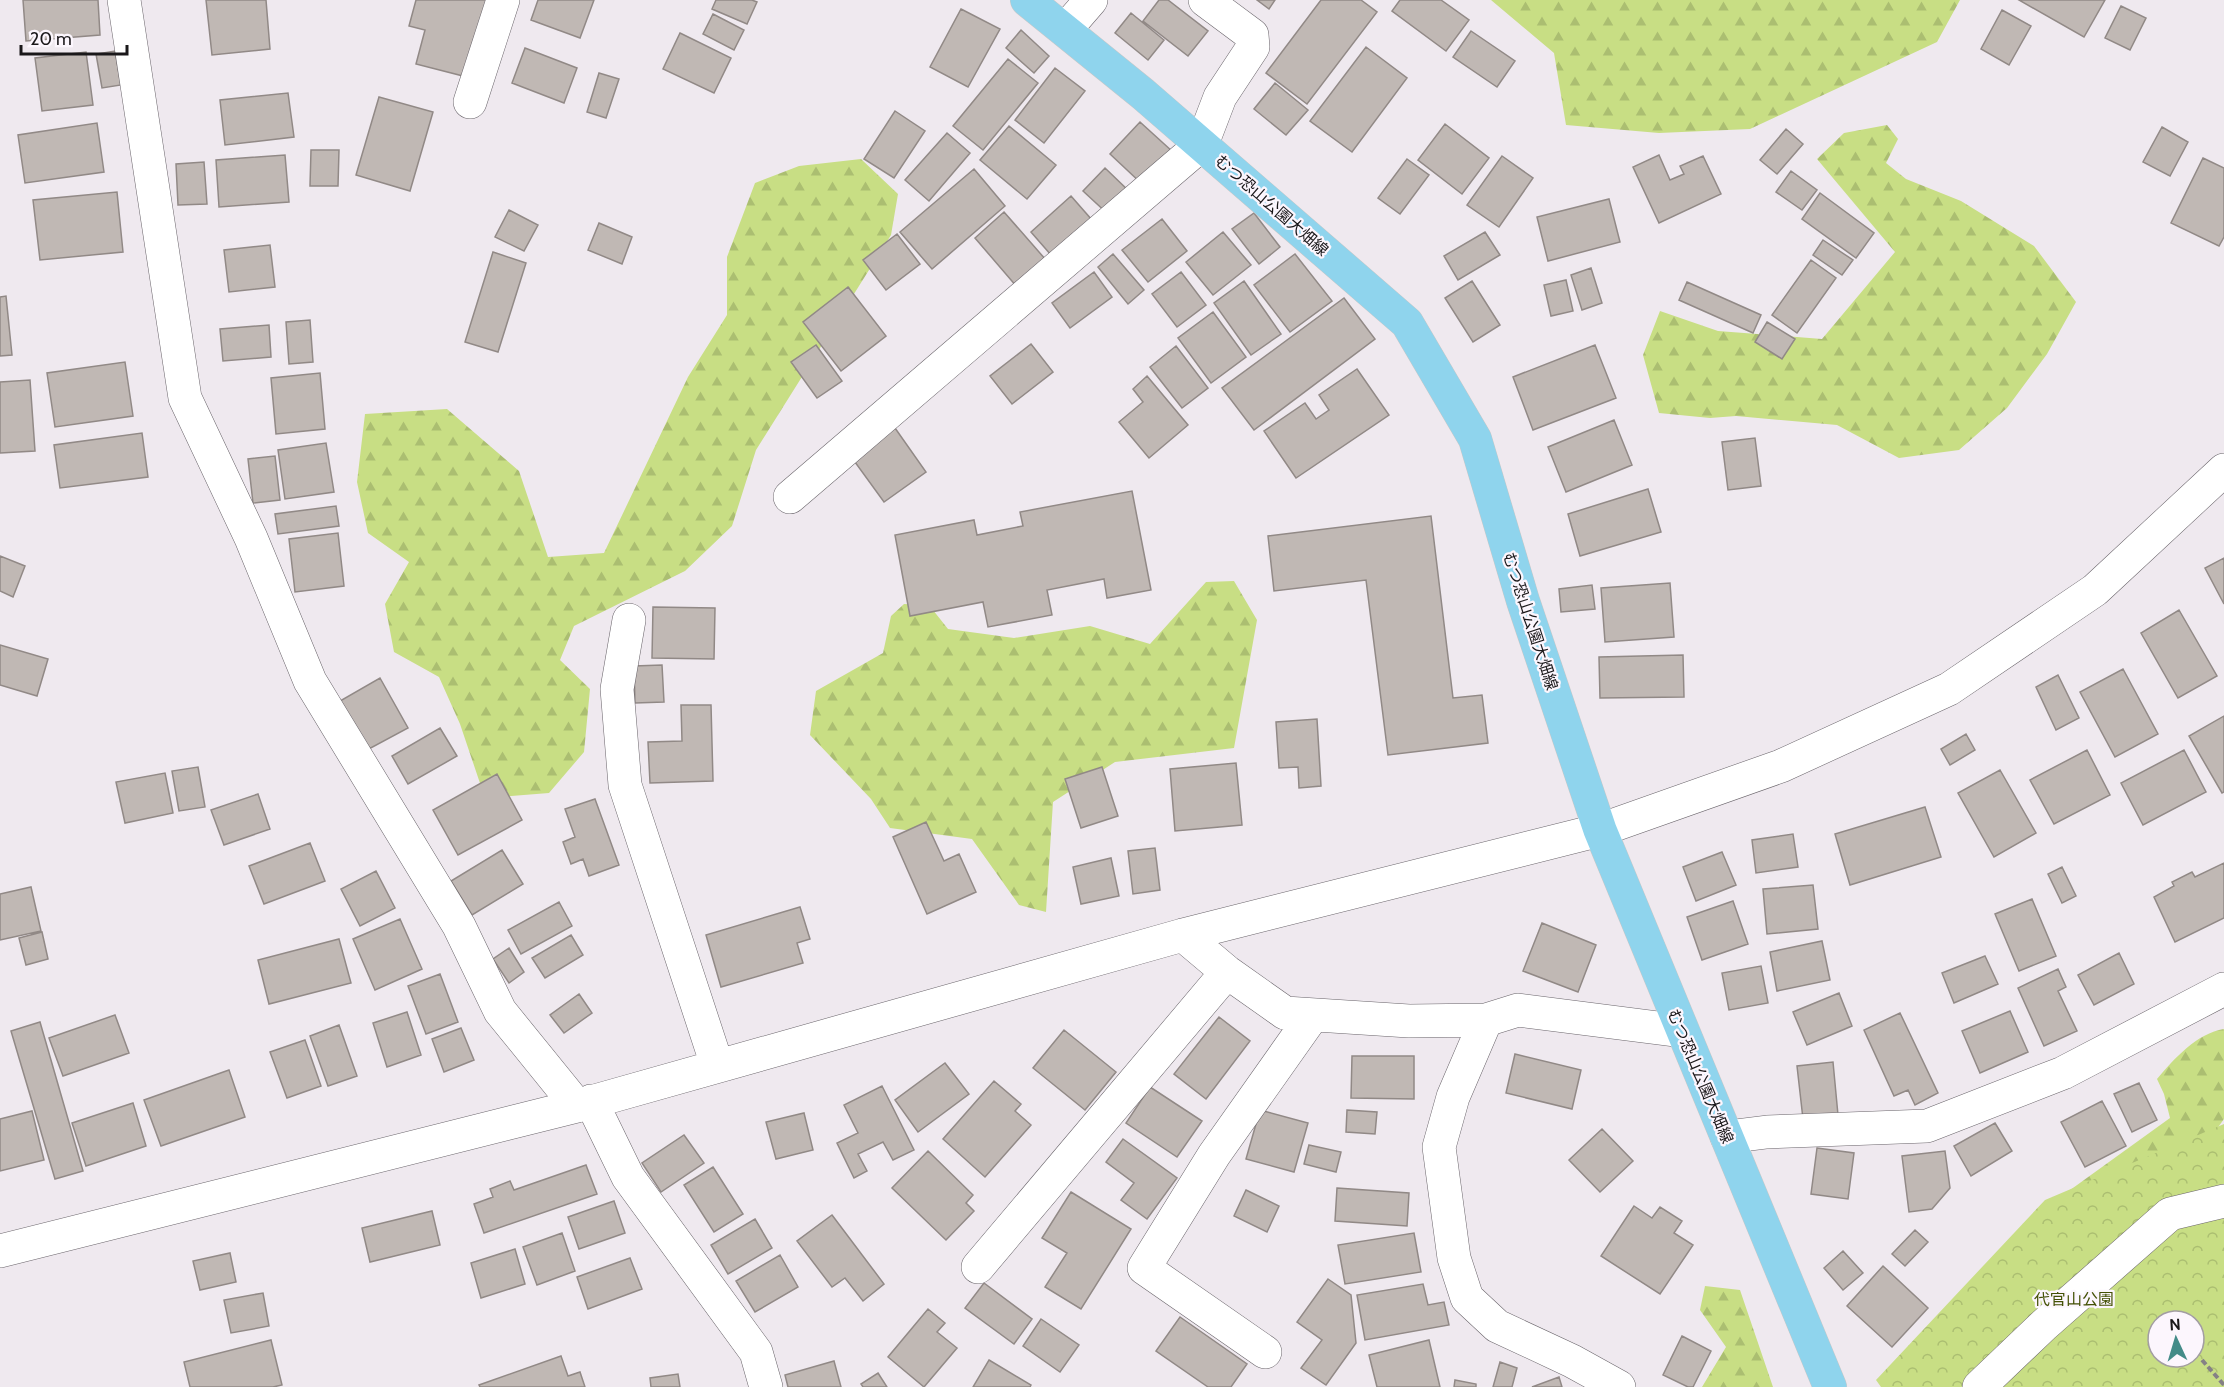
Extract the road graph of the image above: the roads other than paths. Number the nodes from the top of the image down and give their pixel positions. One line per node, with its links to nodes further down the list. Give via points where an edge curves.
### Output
1 (124, 0): 20 (street, via 185,398 251,538 310,681 459,926 500,1011)
2 (503, 0): 7 (street)
3 (1028, 0): 6 (main road, むつ恐山公園大畑線)
4 (1091, 0): 6 (street)
5 (1205, 0): 8 (street, via 1252,36 1253,47 1220,97)
6 (1065, 30): 8 (main road, むつ恐山公園大畑線)
7 (470, 102)
8 (1202, 144): 10 (street); 12 (main road, むつ恐山公園大畑線, via 1407,323 1475,438 1523,601)
9 (2219, 483): 12 (street, via 2095,591 1949,689 1781,766)
10 (790, 496)
11 (629, 620): 19 (street, via 616,689 625,785)
12 (1600, 830): 13 (street); 18 (main road, むつ恐山公園大畑線)
13 (1182, 935): 14 (street); 19 (street)
14 (1227, 972): 16 (street, via 1284,1013); 24 (street)
15 (2224, 988): 21 (street, via 2063,1073 1927,1126)
16 (1312, 1015): 17 (street, via 1409,1021); 25 (street, via 1214,1155 1144,1268)
17 (1486, 1020): 18 (street, via 1518,1010); 27 (street, via 1453,1097 1439,1147 1454,1258 1467,1298 1497,1326)
18 (1682, 1031): 21 (main road, むつ恐山公園大畑線)
19 (717, 1065): 20 (street)
20 (584, 1103): 23 (street); 26 (street, via 628,1177 756,1352)
21 (1727, 1137): 28 (main road, むつ恐山公園大畑線)
22 (2224, 1201): 29 (street, via 2170,1214)
23 (0, 1251)
24 (978, 1266)
25 (1265, 1352)
26 (766, 1387)
27 (1619, 1387)
28 (1830, 1387)
29 (1979, 1387)

